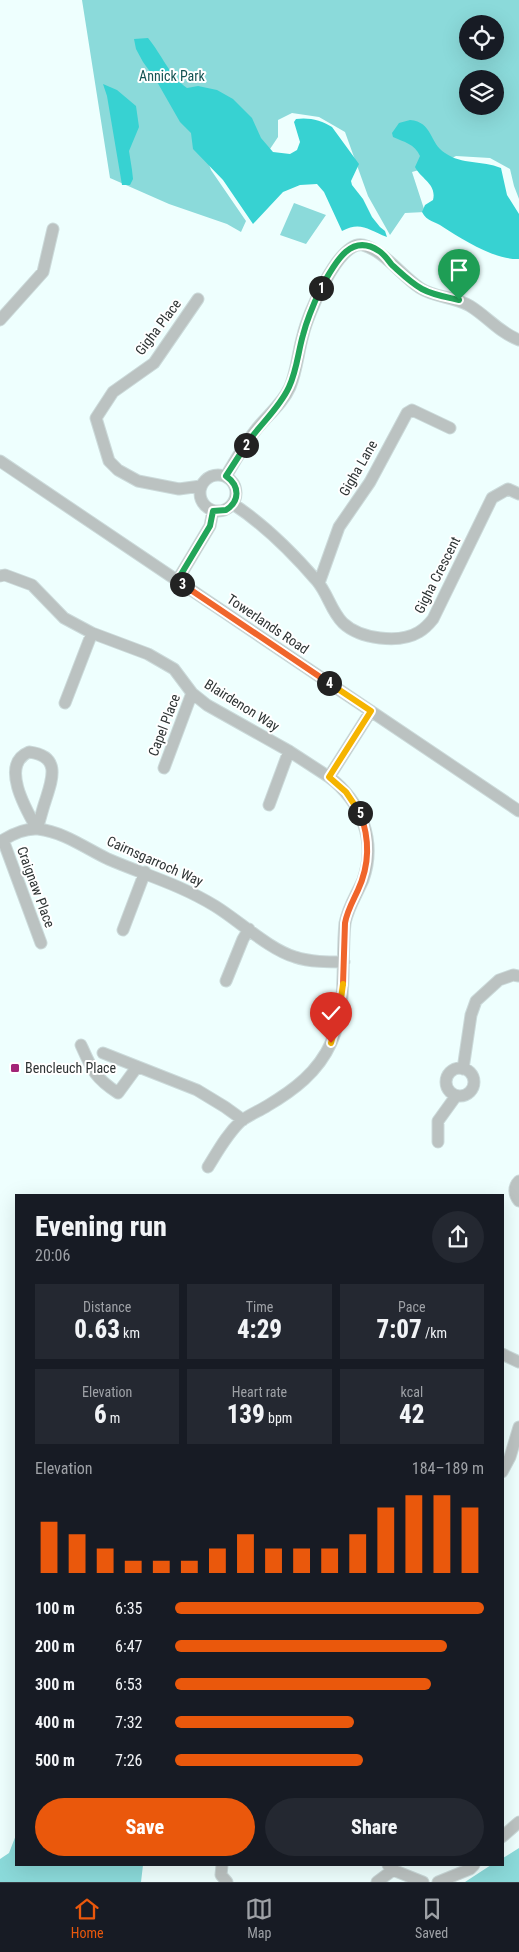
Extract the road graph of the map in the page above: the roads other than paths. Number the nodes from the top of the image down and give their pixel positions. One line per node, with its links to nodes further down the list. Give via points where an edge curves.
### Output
1 (52, 229): 3 (street, via 43,272)
2 (198, 299): 8 (street, Gigha Place, via 154,363 113,392 96,418 109,461 118,470 138,481 180,489)
3 (0, 320)
4 (519, 340): 7 (street, via 459,300 421,288 378,251 360,244 352,247 335,264 320,290 303,334 290,387 277,408 255,430)
5 (450, 428): 14 (street, Gigha Lane, via 418,412 406,413 370,482 339,527)
6 (0, 461): 13 (street, Towerlands Road)
7 (226, 476): 8 (street, via 212,476); 10 (street, via 236,488)
8 (201, 486): 11 (street, via 202,502)
9 (519, 494): 14 (street, Gigha Crescent, via 508,489 492,498 433,619 418,633 392,638 365,636 344,623 331,607)
10 (233, 504): 11 (street, via 226,510); 14 (street, Gigha Crescent, via 274,534)
11 (213, 511): 13 (street, via 210,526)
12 (0, 576): 15 (street, Blairdenon Way, via 32,585 64,618)
13 (177, 581): 18 (street, Towerlands Road)
14 (319, 583)
15 (92, 632): 16 (street, Blairdenon Way, via 148,654 174,669); 17 (street)
16 (192, 693): 19 (street, Blairdenon Way, via 207,705); 20 (street, Capel Place)
17 (65, 703)
18 (371, 711): 21 (street); 23 (street, Towerlands Road)
19 (289, 751): 21 (street, Blairdenon Way); 22 (street)
20 (164, 768)
21 (329, 777): 30 (street, Blairdenon Way, via 346,792 359,811 368,845 363,879 347,913)
22 (269, 805)
23 (519, 811)
24 (37, 829): 24 (street, via 18,797 11,777 13,763 29,752 48,760 53,770); 25 (street, Cairnsgarroch Way, via 19,832); 26 (street, Cairnsgarroch Way, via 74,840 108,859)
25 (3, 840): 29 (street, Craignaw Place)
26 (145, 872): 27 (street, Cairnsgarroch Way, via 189,891); 28 (street)
27 (249, 929): 30 (street, Cairnsgarroch Way, via 294,957); 32 (street)
28 (123, 930)
29 (41, 943)
30 (344, 962): 38 (street, Blairdenon Way, via 339,1014 331,1043 313,1071 300,1084)
31 (519, 976): 36 (street, via 499,980 476,1001)
32 (226, 981)
33 (81, 1045): 35 (street, via 94,1072 118,1093)
34 (103, 1053): 35 (street)
35 (137, 1066): 38 (street, via 197,1090)
36 (463, 1068): 37 (street, via 452,1071 446,1079 448,1090); 37 (street, via 472,1074 474,1086 468,1094)
37 (456, 1096): 39 (street, via 438,1122)
38 (243, 1120): 40 (street, Blairdenon Way, via 232,1130)
39 (438, 1142)
40 (208, 1167)
41 (519, 1181): 42 (street, via 514,1188)
42 (519, 1201)
43 (504, 1355): 44 (street)
44 (519, 1362)
45 (519, 1427): 46 (street)
46 (515, 1459): 47 (street)
47 (504, 1470)
48 (519, 1822): 49 (street)
49 (504, 1835)
50 (222, 1866): 53 (street, via 221,1876)
51 (473, 1866): 56 (street)
52 (390, 1868): 54 (street); 55 (street)
53 (227, 1882)
54 (377, 1882)
55 (423, 1882)
56 (438, 1882)

